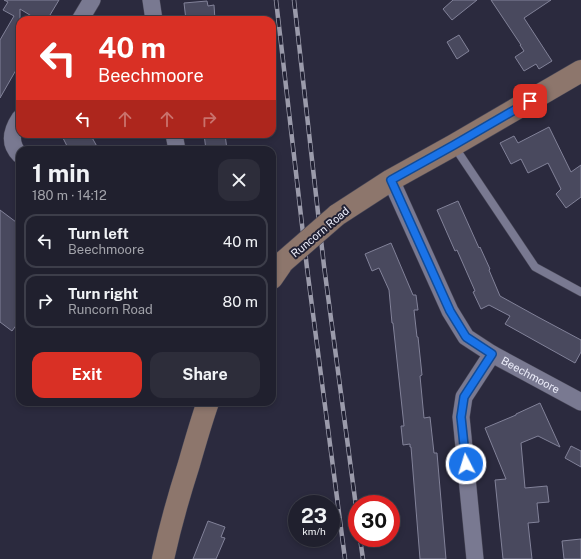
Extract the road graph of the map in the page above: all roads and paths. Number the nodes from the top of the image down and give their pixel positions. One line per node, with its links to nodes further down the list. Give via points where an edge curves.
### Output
1 (92, 0): 3 (street)
2 (151, 0): 4 (street)
3 (82, 16)
4 (153, 16)
5 (581, 71): 7 (street, Runcorn Road)
6 (16, 124): 8 (street, via 12,142)
7 (454, 145): 9 (street, Runcorn Road); 11 (lane, via 534,267)
8 (16, 149)
9 (391, 180): 10 (street, Runcorn Road, bridge, via 338,215); 12 (street, Beechmoore, via 450,311 466,337)
10 (278, 270)
11 (581, 292)
12 (492, 354): 13 (street, Beechmoore); 16 (street, via 464,397 461,417)
13 (581, 402)
14 (206, 406): 15 (street)
15 (163, 559)
16 (475, 559)

